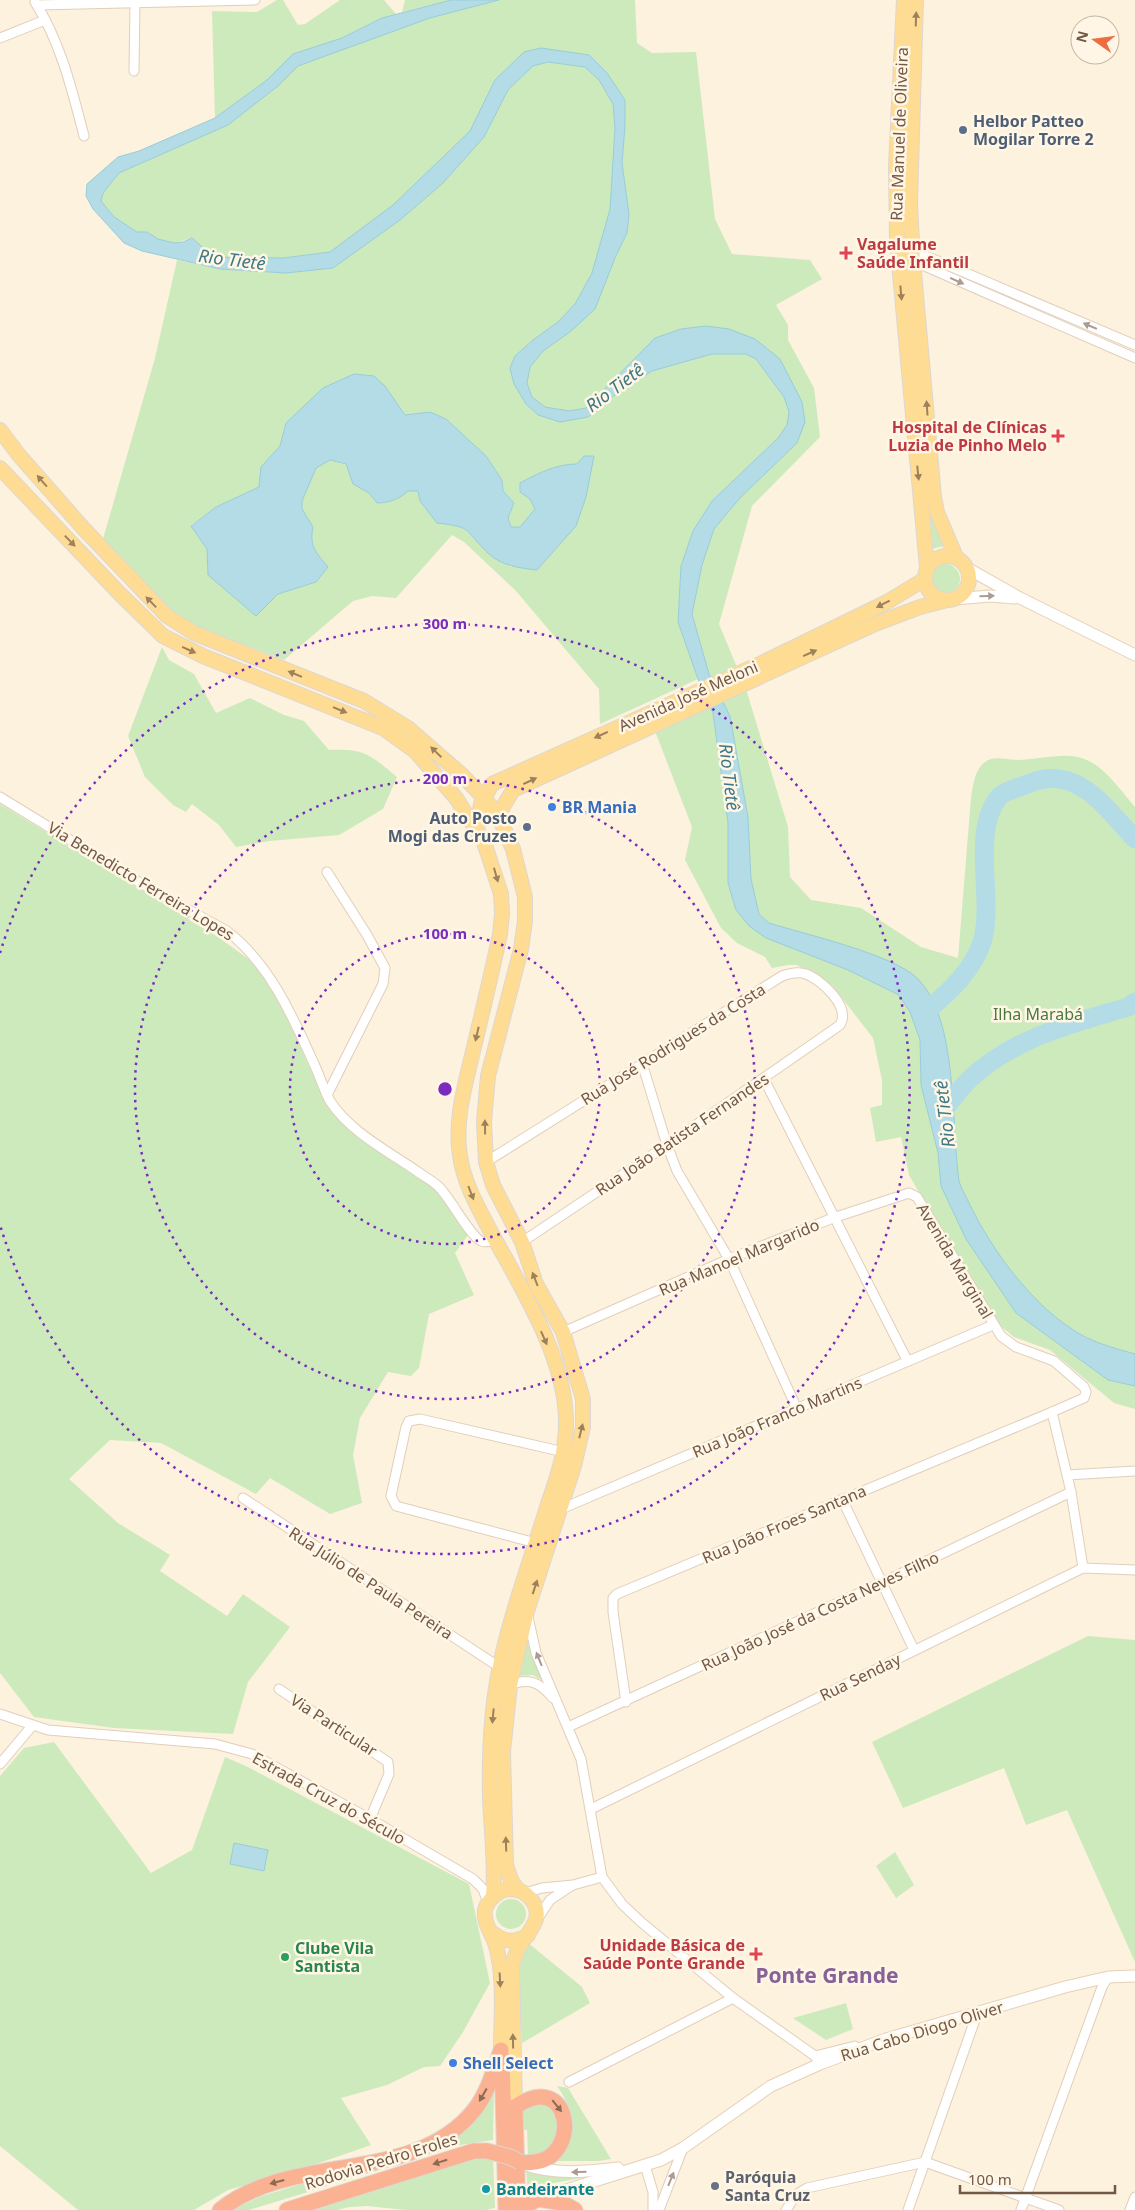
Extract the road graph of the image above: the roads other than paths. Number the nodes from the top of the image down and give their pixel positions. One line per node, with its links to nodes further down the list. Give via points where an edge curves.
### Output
1 (255, 0): 5 (street)
2 (904, 0): 17 (main road, Rua Manuel de Oliveira, one-way to 17, via 896,232)
3 (916, 0): 10 (main road, Rua Manuel de Oliveira, one-way to 3, via 910,172)
4 (35, 2): 5 (street); 6 (street)
5 (135, 2): 8 (street)
6 (44, 20): 7 (street); 9 (street, via 70,82)
7 (0, 38)
8 (134, 71)
9 (84, 136)
10 (912, 255): 11 (street, one-way to 10); 12 (street, one-way to 12); 15 (main road, Rua Manuel de Oliveira, one-way to 10, via 934,498)
11 (1135, 345)
12 (1135, 358)
13 (0, 430): 24 (main road, one-way to 13, via 424,740 387,714 364,701 194,633 171,620 83,528)
14 (0, 468): 26 (main road, one-way to 26, via 163,636 203,656 383,728 415,751 456,798)
15 (956, 557): 16 (main road); 17 (main road, via 943,556 931,562)
16 (967, 568): 18 (main road, Avenida José Meloni); 19 (main road, via 968,583 961,595)
17 (926, 573): 19 (main road, via 926,586 934,596); 21 (main road, Avenida José Meloni, one-way to 21, via 887,602)
18 (1020, 598): 19 (main road, Avenida José Meloni, one-way to 18, via 990,596); 20 (main road, Avenida José Meloni)
19 (950, 600): 21 (main road, Avenida José Meloni, one-way to 19, via 920,607)
20 (1135, 655)
21 (765, 667): 22 (main road, Avenida José Meloni)
22 (683, 704): 24 (main road, Avenida José Meloni, one-way to 24, via 492,784); 25 (main road, Avenida José Meloni, one-way to 22, via 512,790)
23 (0, 797): 31 (street, Via Benedicto Ferreira Lopes, via 146,888 237,938 270,977)
24 (484, 798): 25 (main road); 26 (main road, Avenida José Meloni)
25 (498, 815): 33 (main road, one-way to 25, via 484,1122 488,1076 521,949 525,921 525,897 518,864)
26 (477, 830): 36 (main road, one-way to 36, via 496,875 502,914 460,1110 458,1140 467,1181)
27 (327, 872): 31 (street, via 367,934 384,968 383,984)
28 (840, 1025): 29 (street, Rua José Rodrigues da Costa, via 844,1015 842,1009 822,984 806,974 790,973); 30 (street, Rua João Batista Fernandes)
29 (642, 1063): 32 (street); 33 (street, Rua José Rodrigues da Costa)
30 (764, 1079): 32 (street, Rua João Batista Fernandes); 35 (street)
31 (327, 1095): 36 (street, Via Benedicto Ferreira Lopes, via 355,1129 438,1186 474,1237 485,1242)
32 (667, 1145): 37 (street, Rua João Batista Fernandes); 38 (street, via 677,1171)
33 (486, 1162): 37 (main road, via 493,1185)
34 (917, 1197): 35 (street, Rua Manoel Margarido, via 906,1193); 39 (street, Avenida Marginal)
35 (833, 1218): 38 (street, Rua Manoel Margarido); 41 (street)
36 (496, 1240): 45 (main road, one-way to 45, via 536,1318 558,1375 564,1396)
37 (522, 1242): 40 (main road, one-way to 37, via 536,1284)
38 (729, 1259): 40 (street, Rua Manoel Margarido); 43 (street)
39 (993, 1325): 41 (street, Rua João Franco Martins); 42 (street, Avenida Marginal, via 1007,1342 1054,1361)
40 (563, 1332): 51 (main road, one-way to 40, via 583,1427 583,1399)
41 (907, 1360): 43 (street, Rua João Franco Martins)
42 (1086, 1392): 44 (street, Rua João Froes Santana, via 1084,1398)
43 (797, 1410): 51 (street, Rua João Franco Martins)
44 (1052, 1412): 47 (street); 50 (street, Rua João Froes Santana)
45 (564, 1452): 52 (main road); 52 (street, via 420,1419 409,1421 406,1427 391,1496 396,1506)
46 (1135, 1470): 47 (street)
47 (1067, 1475): 48 (street)
48 (1071, 1492): 53 (street); 55 (street, Rua João José da Costa Neves Filho)
49 (243, 1498): 58 (street, Rua Júlio de Paula Pereira)
50 (842, 1499): 55 (street); 61 (street, Rua João Froes Santana, via 614,1596)
51 (561, 1509): 56 (main road, one-way to 51)
52 (536, 1543): 58 (main road)
53 (1083, 1568): 54 (street, Rua Senday); 57 (street, Rua Senday)
54 (1135, 1570)
55 (881, 1583): 57 (street); 61 (street, Rua João José da Costa Neves Filho)
56 (527, 1611): 59 (main road); 62 (street, one-way to 56, via 536,1653)
57 (914, 1650): 67 (street, Rua Senday)
58 (499, 1667): 72 (main road, one-way to 72, via 490,1754 495,1867)
59 (510, 1685): 62 (street, via 526,1680 535,1683); 71 (main road, one-way to 59, via 511,1880 506,1865 503,1752)
60 (279, 1689): 68 (street, Via Particular, via 388,1762 389,1774)
61 (626, 1702): 65 (street, Rua João José da Costa Neves Filho)
62 (558, 1704): 65 (street)
63 (0, 1714): 64 (street, Estrada Cruz do Século)
64 (32, 1726): 66 (street); 68 (street, Estrada Cruz do Século, via 230,1747 252,1754)
65 (568, 1727): 67 (street, via 581,1759)
66 (0, 1764)
67 (591, 1809): 69 (street)
68 (370, 1819): 72 (street, Estrada Cruz do Século, via 473,1879)
69 (602, 1877): 70 (street); 78 (street, via 622,1904 641,1922)
70 (573, 1885): 71 (street); 73 (street, via 550,1900)
71 (521, 1892): 72 (main road, via 504,1890); 73 (main road, via 535,1906)
72 (491, 1900): 74 (main road, via 485,1918)
73 (536, 1922): 75 (main road)
74 (491, 1932): 75 (main road, via 504,1941 512,1942); 80 (main road, one-way to 80, via 499,1962)
75 (528, 1936): 83 (main road, one-way to 75, via 512,1966)
76 (1135, 1976): 77 (main road, Rua Cabo Diogo Oliver)
77 (1108, 1977): 79 (main road, Rua Cabo Diogo Oliver); 89 (street)
78 (733, 1998): 81 (street); 82 (street)
79 (977, 2014): 81 (main road, Rua Cabo Diogo Oliver); 85 (street)
80 (501, 2050): 92 (highway, one-way to 92, via 486,2091 475,2108 459,2127 424,2149 273,2183 235,2198); 93 (highway)
81 (817, 2060): 84 (main road, Rua Cabo Diogo Oliver, via 771,2086)
82 (569, 2082)
83 (515, 2107): 86 (highway, one-way to 86, via 534,2097 547,2097 559,2106 565,2125 558,2149 552,2156); 94 (highway)
84 (683, 2148): 87 (main road, Rua Cabo Diogo Oliver); 97 (street, one-way to 84)
85 (925, 2162): 89 (street); 98 (street, via 807,2188 796,2195); 99 (street)
86 (521, 2163): 87 (main road, one-way to 86, via 572,2172 547,2171); 91 (highway, Rodovia Pedro Eroles, one-way to 91, bridge, via 510,2156 474,2151)
87 (645, 2165): 90 (main road); 96 (street, via 653,2192)
88 (1135, 2197): 102 (street)
89 (1026, 2198): 100 (street); 101 (street)
90 (535, 2200): 94 (highway); 95 (highway, via 562,2204)
91 (294, 2208)
92 (220, 2210)
93 (506, 2210)
94 (518, 2210)
95 (575, 2210)
96 (653, 2210)
97 (659, 2210)
98 (786, 2210)
99 (908, 2210)
100 (1021, 2210)
101 (1059, 2210)
102 (1130, 2210)

